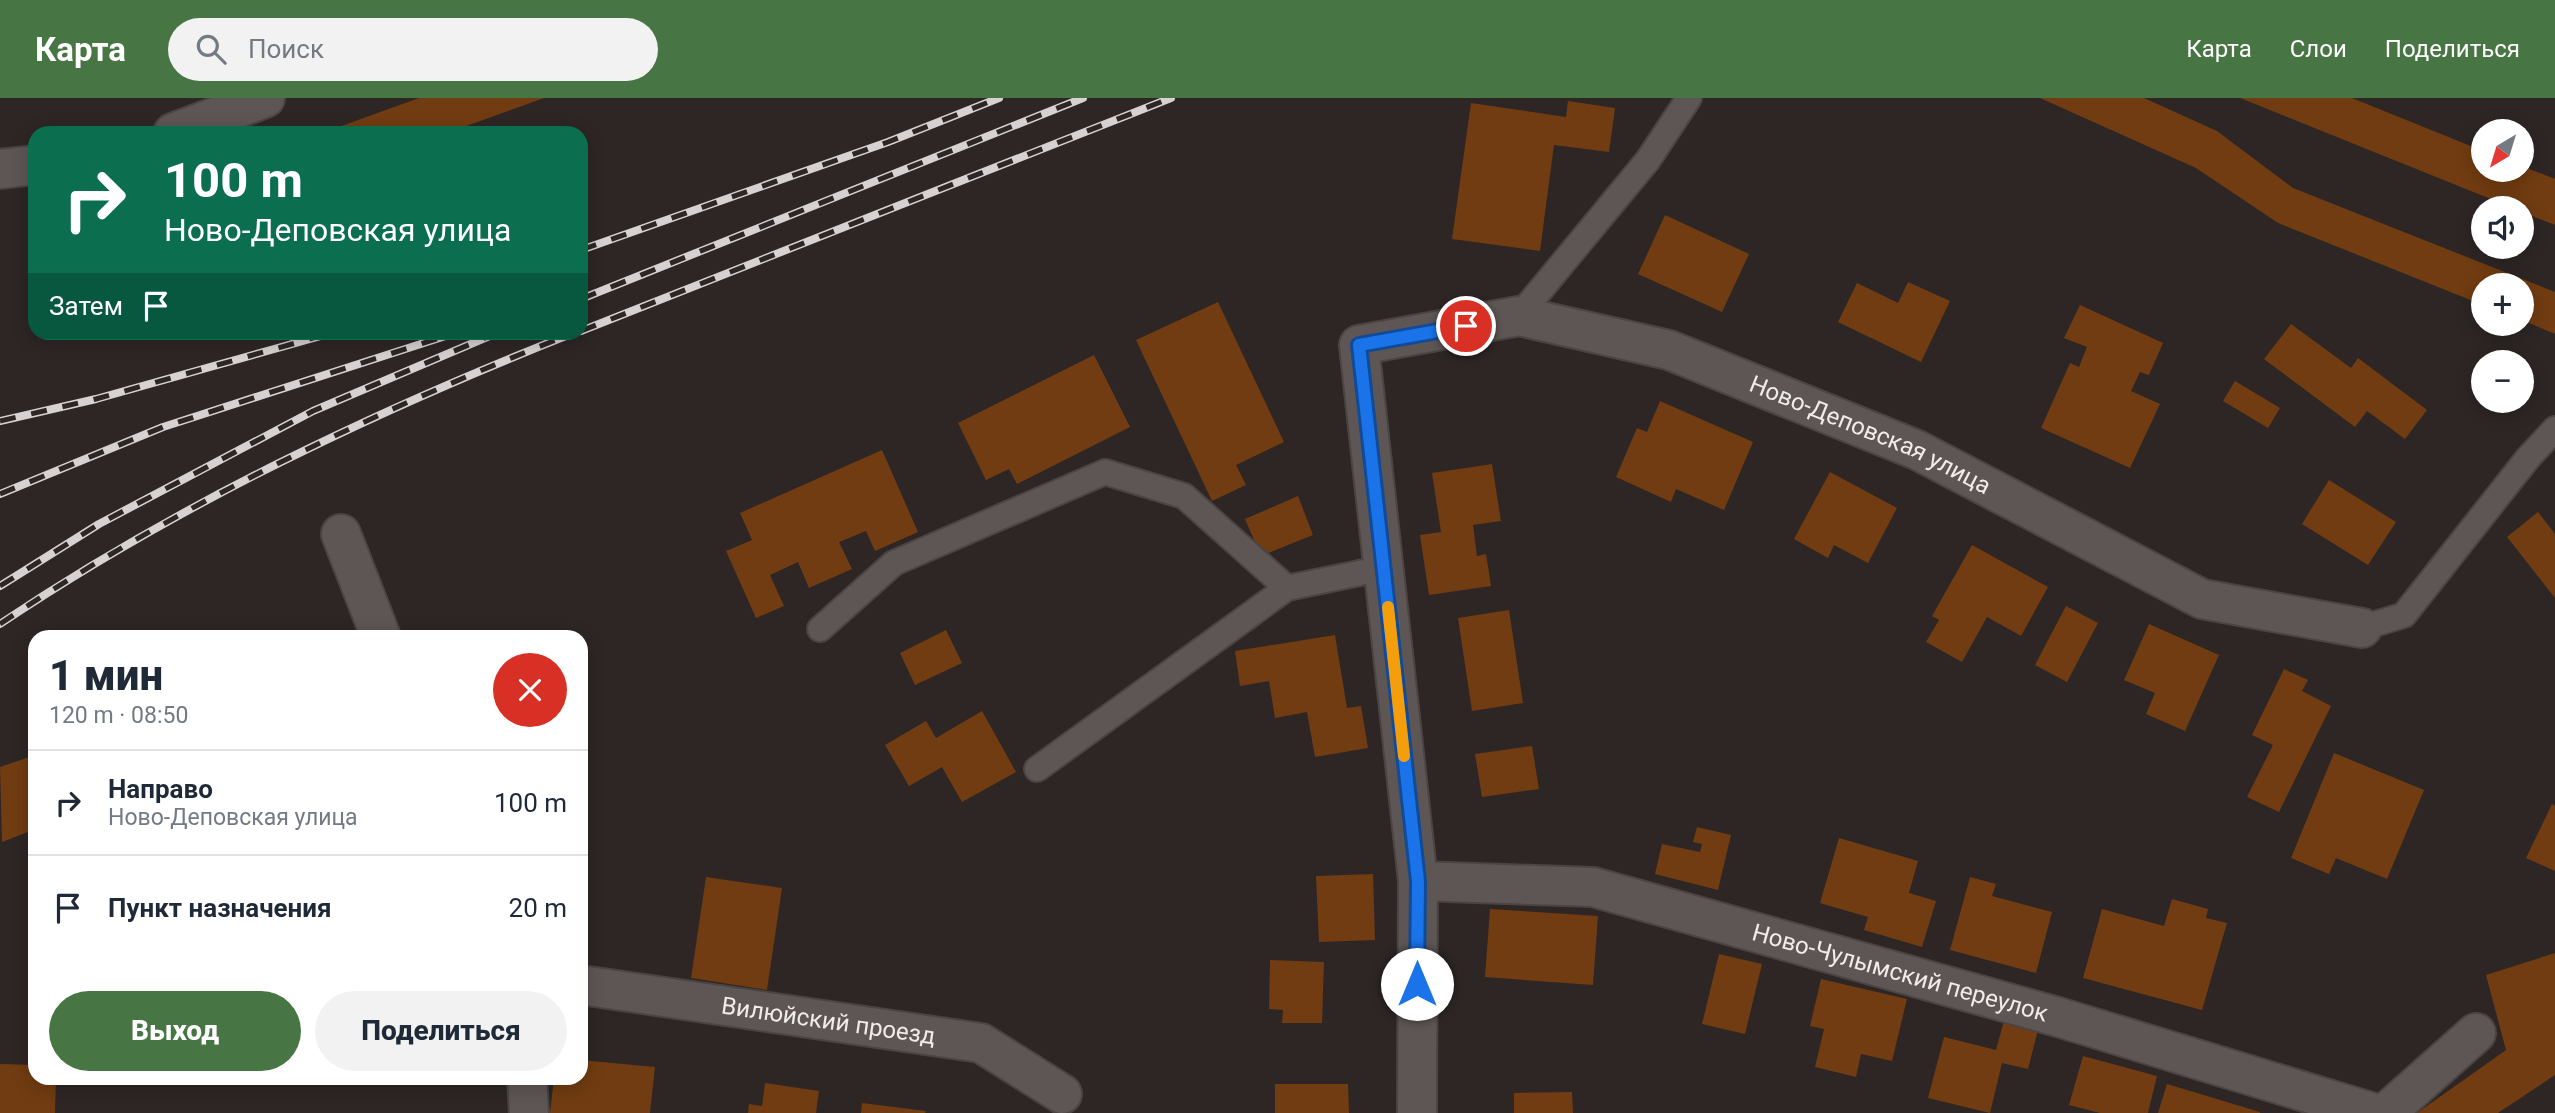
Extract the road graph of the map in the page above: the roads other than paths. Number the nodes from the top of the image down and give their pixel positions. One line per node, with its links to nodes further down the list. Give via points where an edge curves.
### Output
1 (265, 98): 3 (street)
2 (1689, 98): 6 (lane, via 1648,160)
3 (191, 126)
4 (28, 166): 5 (street)
5 (0, 169)
6 (1519, 316): 9 (street, Ново-Деповская улица, via 1359,345); 11 (street, Ново-Деповская улица, via 1669,350 1917,450 2202,599)
7 (2555, 429): 11 (lane, via 2404,615)
8 (341, 534): 13 (street)
9 (1384, 568): 10 (lane); 15 (street)
10 (1287, 588): 12 (lane, via 1184,496 1105,472 894,563); 14 (lane)
11 (2362, 628)
12 (820, 629)
13 (378, 630)
14 (1037, 769)
15 (1418, 881): 21 (street); 22 (street, Ново-Чулымский переулок, via 1592,887 2058,1017)
16 (588, 986): 19 (street, Вилюйский проезд, via 981,1043)
17 (2476, 1033): 23 (street)
18 (527, 1085): 20 (street)
19 (1062, 1094)
20 (529, 1113)
21 (1417, 1113)
22 (2374, 1113)
23 (2386, 1113)

